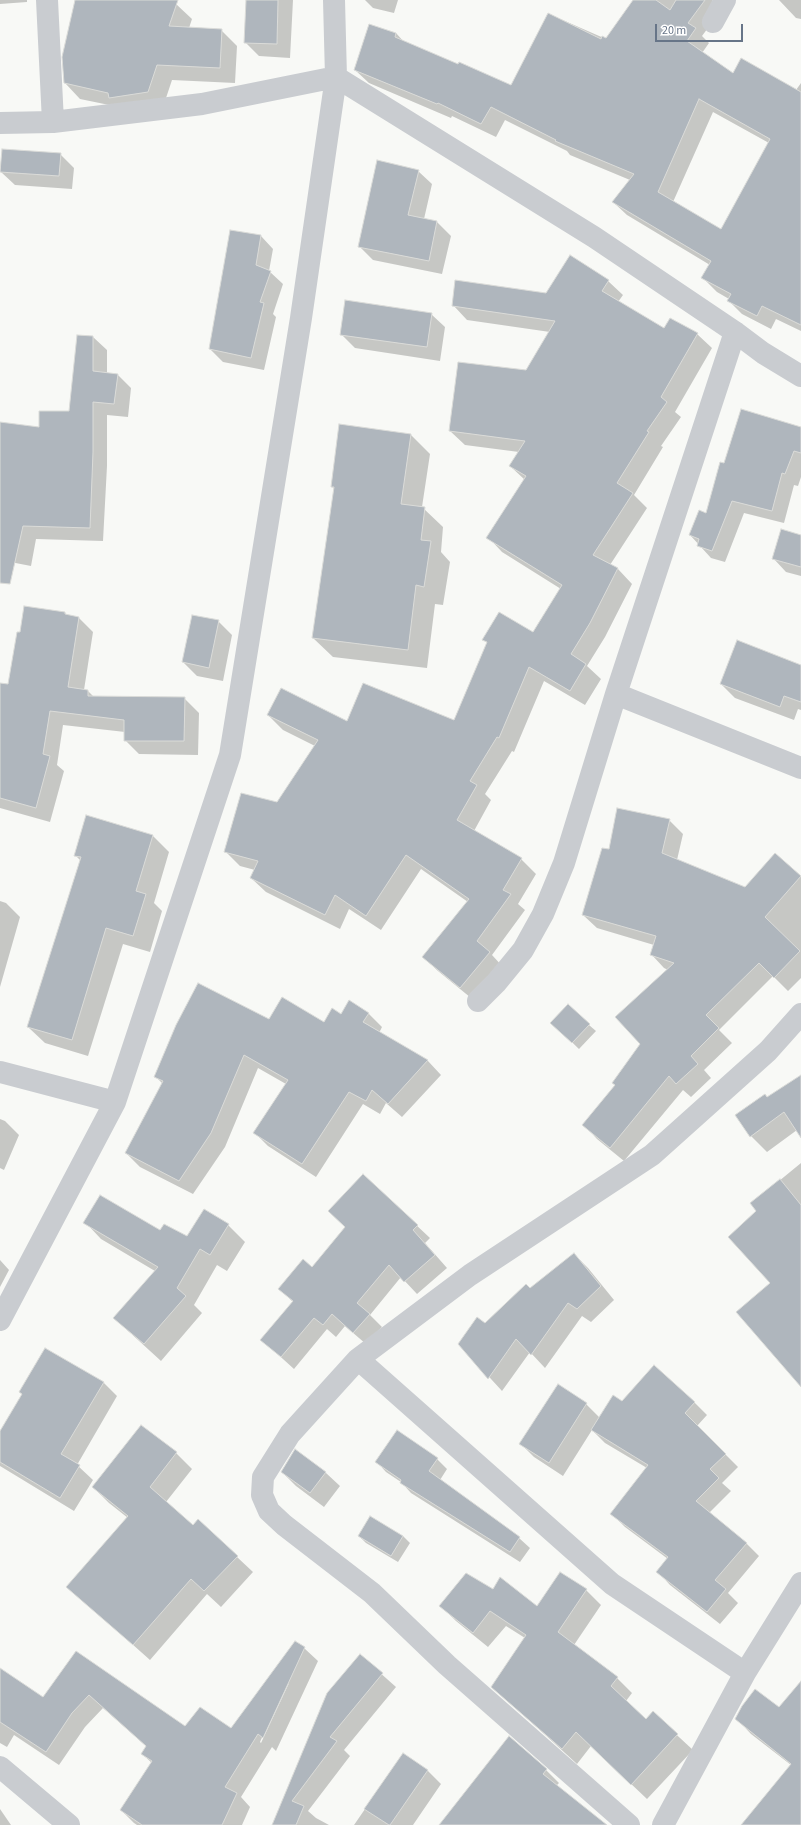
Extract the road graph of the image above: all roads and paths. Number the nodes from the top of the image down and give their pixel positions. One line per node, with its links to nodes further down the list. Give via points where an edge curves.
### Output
1 (47, 0): 6 (street)
2 (334, 0): 5 (street)
3 (725, 0): 4 (street)
4 (713, 22)
5 (336, 77): 6 (street, via 202,104); 8 (street, via 594,236); 15 (street, via 230,755)
6 (53, 122): 7 (street)
7 (0, 123)
8 (735, 332): 9 (street); 10 (street)
9 (801, 376)
10 (616, 694): 11 (street); 12 (street, via 564,863 542,914 522,950)
11 (801, 768)
12 (478, 1001)
13 (801, 1014): 17 (street, via 768,1052 652,1155 470,1275)
14 (0, 1072): 15 (street)
15 (115, 1102): 16 (street)
16 (0, 1320)
17 (358, 1359): 19 (street, via 612,1584); 22 (street, via 290,1434 263,1477 262,1495 269,1511 372,1593 447,1665)
18 (801, 1582): 19 (street)
19 (745, 1673): 23 (street)
20 (0, 1767): 21 (street)
21 (68, 1825)
22 (629, 1825)
23 (663, 1825)

